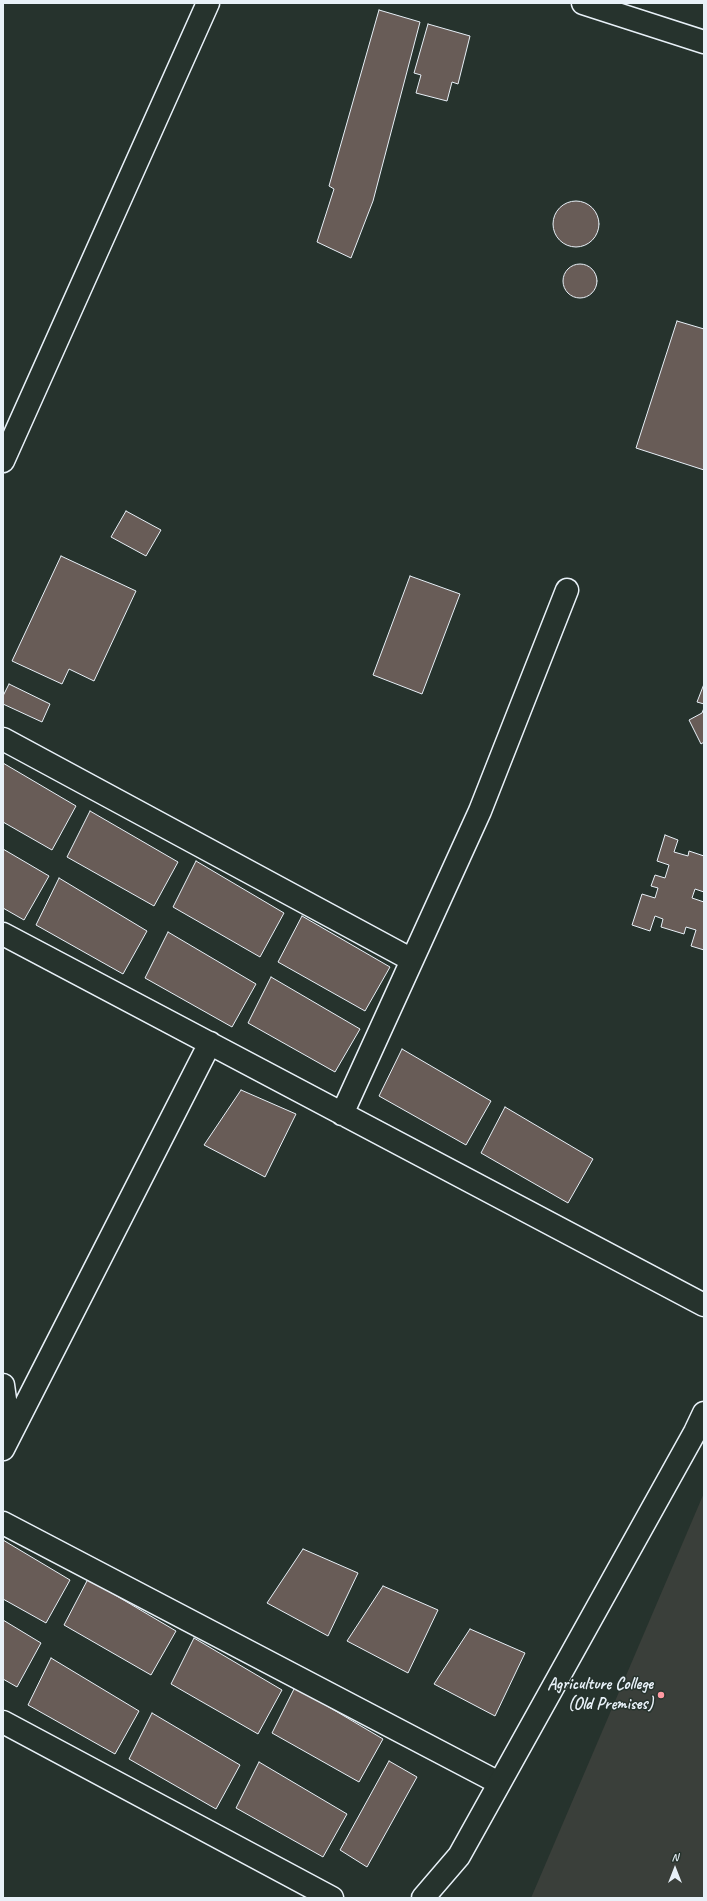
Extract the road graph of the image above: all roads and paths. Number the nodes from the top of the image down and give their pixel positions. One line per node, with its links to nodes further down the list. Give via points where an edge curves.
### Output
1 (208, 3): 4 (street)
2 (583, 3): 3 (street)
3 (704, 42)
4 (3, 461)
5 (567, 590): 8 (street, via 480,811)
6 (3, 739): 8 (street)
7 (3, 934): 9 (street)
8 (412, 960): 10 (street)
9 (210, 1043): 10 (street); 14 (street)
10 (342, 1114): 11 (street)
11 (704, 1305)
12 (3, 1385): 14 (street)
13 (704, 1413): 17 (street)
14 (7, 1442)
15 (3, 1523): 17 (street)
16 (3, 1722): 18 (street)
17 (499, 1783): 19 (street, via 459,1856)
18 (332, 1898)
19 (423, 1898)

